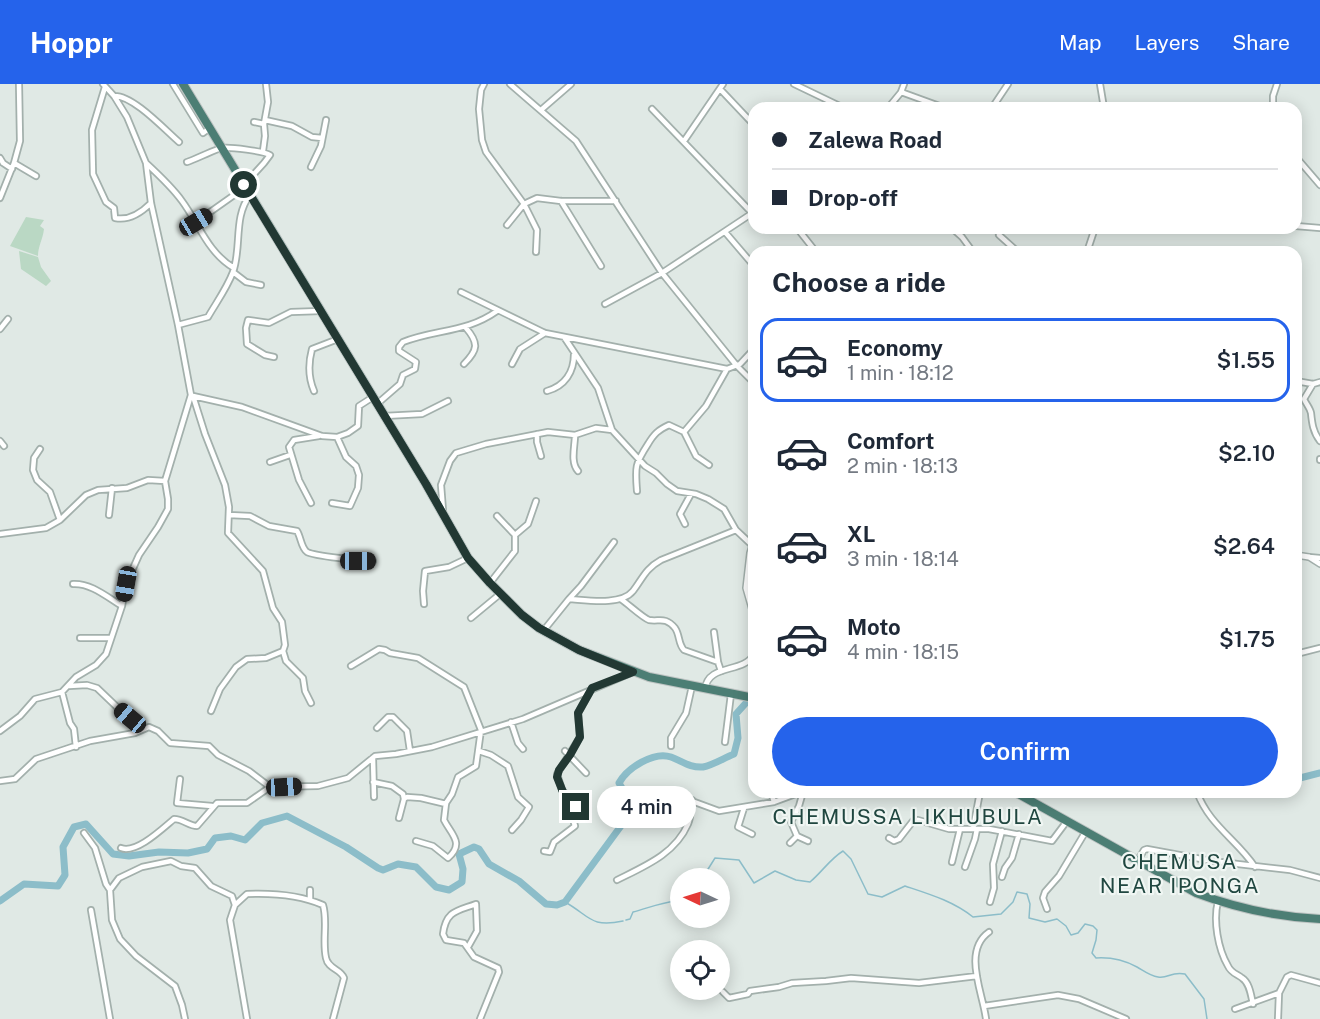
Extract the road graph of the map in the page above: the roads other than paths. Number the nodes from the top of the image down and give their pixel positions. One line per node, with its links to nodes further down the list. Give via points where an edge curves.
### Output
1 (19, 84): 40 (street, via 20,141)
2 (173, 84): 30 (street, via 203,133)
3 (183, 84): 30 (highway)
4 (266, 84): 29 (street)
5 (484, 84): 51 (street, via 479,109 482,140 486,152)
6 (510, 84): 25 (street)
7 (571, 84): 25 (street)
8 (723, 84): 15 (street)
9 (794, 84): 18 (street)
10 (905, 84): 16 (street)
11 (1008, 84): 21 (street)
12 (1100, 84): 22 (street)
13 (1277, 84): 23 (street)
14 (104, 85): 17 (street); 49 (street, via 91,133 95,179 106,202 114,208 115,218 136,214)
15 (720, 90): 26 (street); 32 (street)
16 (901, 92): 19 (street); 20 (street)
17 (114, 96): 33 (street, via 138,107); 38 (street)
18 (832, 102)
19 (893, 102)
20 (928, 102)
21 (996, 102)
22 (1103, 102)
23 (1273, 102)
24 (652, 108): 32 (street)
25 (541, 110): 48 (street, via 576,141)
26 (748, 119)
27 (326, 120): 31 (street)
28 (254, 122): 29 (street)
29 (265, 122): 31 (street, via 292,126); 35 (street)
30 (210, 128): 34 (highway)
31 (322, 138): 41 (street)
32 (684, 141): 52 (street)
33 (179, 142)
34 (221, 147): 35 (street); 37 (street); 44 (highway)
35 (263, 151): 44 (street, via 270,154)
36 (0, 158): 40 (street)
37 (187, 162)
38 (146, 163): 49 (street); 54 (street, via 166,181)
39 (1302, 164): 43 (street)
40 (13, 166): 42 (street); 46 (street)
41 (311, 167)
42 (36, 176)
43 (1320, 185)
44 (247, 190): 45 (street); 50 (street); 73 (highway)
45 (237, 193): 50 (street); 54 (street)
46 (0, 198)
47 (561, 201): 48 (street); 51 (street, via 537,198); 67 (street)
48 (616, 201): 69 (street)
49 (151, 203): 76 (street)
50 (244, 203): 68 (street)
51 (524, 204): 55 (street); 65 (street, via 537,230)
52 (748, 207)
53 (748, 216): 58 (street)
54 (196, 222): 68 (street, via 215,253)
55 (507, 225)
56 (1302, 226): 57 (street)
57 (1320, 228)
58 (725, 232): 66 (street); 69 (street)
59 (802, 234): 62 (street)
60 (959, 234): 63 (street)
61 (999, 235): 64 (street)
62 (811, 246)
63 (969, 246)
64 (1011, 246)
65 (536, 252)
66 (748, 259)
67 (601, 266)
68 (233, 270): 70 (street, via 246,282); 76 (street, via 207,317)
69 (662, 273): 72 (street); 87 (street)
70 (261, 285)
71 (461, 292): 74 (street)
72 (605, 304)
73 (321, 310): 81 (highway); 84 (street, via 291,312 269,323 248,320 247,344)
74 (497, 311): 77 (street); 79 (street)
75 (8, 319): 78 (street)
76 (178, 325): 95 (street)
77 (466, 328): 85 (street, via 475,340 475,351); 96 (street, via 403,342 399,351 416,362 415,369)
78 (0, 329)
79 (545, 333): 80 (street); 86 (street, via 520,349)
80 (564, 337): 82 (street); 88 (street)
81 (338, 339): 93 (street, via 312,349 309,368); 96 (highway)
82 (574, 354): 94 (street, via 569,375 560,386); 99 (street, via 598,388)
83 (748, 355): 87 (street)
84 (274, 357)
85 (464, 364)
86 (512, 364)
87 (737, 366): 88 (street); 89 (street)
88 (727, 369): 100 (street, via 714,395)
89 (748, 377)
90 (1302, 382): 92 (street)
91 (1320, 382): 92 (street)
92 (1313, 384): 106 (street, via 1304,399)
93 (314, 391)
94 (547, 391)
95 (192, 395): 103 (street, via 242,406); 115 (street); 126 (street, via 225,482)
96 (375, 400): 98 (highway); 104 (street, via 359,406 358,426)
97 (448, 401): 98 (street, via 422,414)
98 (384, 416): 124 (highway)
99 (612, 430): 102 (street, via 596,428); 111 (street)
100 (684, 432): 111 (street, via 669,425 656,431); 113 (street, via 696,456)
101 (537, 434): 102 (street, via 553,431); 110 (street); 124 (street, via 456,453 442,482)
102 (575, 435): 114 (street, via 574,461)
103 (322, 436): 104 (street); 109 (street, via 294,440)
104 (337, 437): 123 (street, via 346,457 356,466 359,483 350,506)
105 (0, 441): 107 (street)
106 (1320, 441)
107 (4, 446)
108 (40, 449): 128 (street, via 33,468 37,480 50,492)
109 (290, 454): 112 (street); 117 (street)
110 (541, 456)
111 (638, 458): 118 (street); 119 (street, via 677,491)
112 (270, 462)
113 (708, 465)
114 (578, 471)
115 (165, 481): 116 (street, via 148,480 127,488); 149 (street, via 168,509 138,555)
116 (112, 488): 125 (street); 128 (street, via 86,495)
117 (303, 490): 120 (street); 122 (street)
118 (637, 491)
119 (691, 494): 129 (street, via 680,514); 130 (street, via 724,509)
120 (298, 495)
121 (536, 501): 132 (street, via 528,524)
122 (311, 503)
123 (332, 503)
124 (442, 513): 137 (highway)
125 (109, 515)
126 (229, 515): 139 (street, via 250,516 269,526 297,531 309,553); 156 (street, via 228,533 265,576 273,608 282,622)
127 (497, 516): 132 (street)
128 (60, 520): 131 (street, via 39,529)
129 (685, 524)
130 (736, 530): 133 (street); 147 (street, via 660,560 649,567 631,594)
131 (0, 534)
132 (515, 535): 142 (street, via 514,554)
133 (748, 539)
134 (614, 542): 146 (street)
135 (1302, 556): 136 (street)
136 (1309, 557): 138 (street); 140 (street)
137 (468, 558): 142 (highway); 148 (street, via 449,567 425,571)
138 (1320, 558)
139 (373, 561)
140 (1320, 564)
141 (748, 571): 145 (street)
142 (490, 583): 144 (highway)
143 (74, 584): 149 (street, via 91,587)
144 (500, 594): 150 (street); 151 (highway)
145 (748, 595)
146 (569, 599): 147 (street); 151 (street)
147 (622, 600): 158 (street, via 648,619 662,620 673,627 684,650)
148 (424, 604)
149 (122, 606): 154 (street)
150 (471, 618)
151 (544, 631): 162 (highway)
152 (714, 632): 158 (street)
153 (80, 638): 154 (street)
154 (111, 638): 163 (street, via 102,659)
155 (1320, 648): 157 (street)
156 (283, 651): 170 (street, via 287,664 303,678); 171 (street, via 266,658 247,659 236,667 220,689)
157 (1302, 652)
158 (718, 662): 161 (street)
159 (748, 662): 161 (street)
160 (351, 666): 176 (street, via 380,649 417,658 464,687)
161 (721, 671): 166 (street, via 711,675)
162 (633, 672): 164 (highway); 165 (street)
163 (69, 686): 167 (street); 175 (street, via 97,688)
164 (693, 686): 166 (highway); 178 (street)
165 (592, 688): 172 (street); 184 (street, via 578,713 580,737)
166 (705, 689): 168 (highway)
167 (62, 692): 174 (street, via 35,699); 179 (street)
168 (731, 694): 169 (highway); 177 (street)
169 (748, 697)
170 (311, 703)
171 (211, 711)
172 (511, 722): 176 (street); 180 (street)
173 (377, 728): 181 (street, via 393,717 407,731)
174 (0, 730)
175 (141, 730): 179 (street); 190 (street, via 151,728 173,744 209,746)
176 (481, 730): 181 (street); 182 (street)
177 (726, 742)
178 (671, 746)
179 (76, 747): 188 (street, via 36,759 15,779)
180 (523, 749)
181 (410, 751): 185 (street)
182 (479, 751): 202 (street, via 475,768 460,775); 209 (street, via 508,766 518,797 529,807)
183 (565, 751): 184 (street)
184 (570, 755): 186 (street); 221 (street, via 557,780 576,805 571,813 575,826 554,842 550,852)
185 (373, 758): 189 (street); 190 (street, via 348,778 318,786)
186 (586, 773)
187 (180, 778): 203 (street, via 177,803)
188 (0, 781)
189 (373, 782): 191 (street); 199 (street, via 392,786 403,794)
190 (270, 788): 203 (street, via 247,803)
191 (374, 798)
192 (660, 798): 200 (street)
193 (773, 798): 201 (street)
194 (785, 798): 201 (street)
195 (801, 798): 215 (street, via 791,822)
196 (979, 798): 208 (street)
197 (1027, 798): 206 (highway)
198 (1201, 798): 225 (street, via 1217,826)
199 (404, 800): 202 (street, via 411,797); 205 (street)
200 (693, 800): 204 (street, via 719,811); 228 (street, via 689,823 669,850)
201 (774, 802): 204 (street)
202 (446, 804): 217 (street, via 444,820 456,843 450,858 433,846)
203 (212, 806): 220 (street, via 197,826 174,819 133,849)
204 (744, 808): 213 (street, via 738,826)
205 (399, 818)
206 (1067, 821): 211 (highway); 214 (street, via 1052,841)
207 (960, 829): 208 (street); 216 (street, via 915,820 899,839); 222 (street)
208 (975, 829): 210 (street); 224 (street)
209 (512, 830)
210 (1002, 831): 214 (street); 233 (street, via 993,864)
211 (1086, 831): 223 (highway); 235 (street, via 1045,892)
212 (84, 833): 229 (street, via 95,848)
213 (752, 834)
214 (1019, 834): 226 (street)
215 (797, 836): 218 (street); 219 (street)
216 (889, 838)
217 (416, 841)
218 (808, 841)
219 (790, 843)
220 (121, 848)
221 (544, 851)
222 (952, 862)
223 (1137, 862): 225 (street, via 1147,849); 232 (highway)
224 (965, 867)
225 (1256, 867): 227 (street)
226 (1002, 877)
227 (1320, 878)
228 (617, 880)
229 (110, 890): 234 (street, via 119,878 133,871 171,861 195,868 210,886 232,896); 248 (street, via 112,920 120,939 175,986)
230 (310, 890): 231 (street)
231 (310, 900): 234 (street, via 261,893 247,894); 250 (street, via 324,907 327,963 344,975)
232 (1218, 901): 237 (highway, via 1261,913); 244 (street, via 1215,915 1222,953 1227,966 1244,978)
233 (990, 902)
234 (235, 905): 249 (street, via 230,920)
235 (1047, 909)
236 (91, 910): 247 (street)
237 (1320, 919)
238 (989, 932): 240 (street, via 977,948)
239 (468, 947): 239 (street, via 446,940 443,930 452,913 476,904 477,931); 251 (street, via 474,957 498,970)
240 (977, 976): 243 (street, via 919,983 851,978 792,983); 245 (street)
241 (1320, 983): 242 (street, via 1289,976)
242 (1278, 993): 244 (street); 254 (street)
243 (730, 998)
244 (1253, 1004): 246 (street)
245 (984, 1006): 252 (street); 253 (street, via 1058,995 1079,999)
246 (1234, 1009)
247 (110, 1019)
248 (184, 1019)
249 (248, 1019)
250 (333, 1019)
251 (480, 1019)
252 (986, 1019)
253 (1126, 1019)
254 (1278, 1019)

